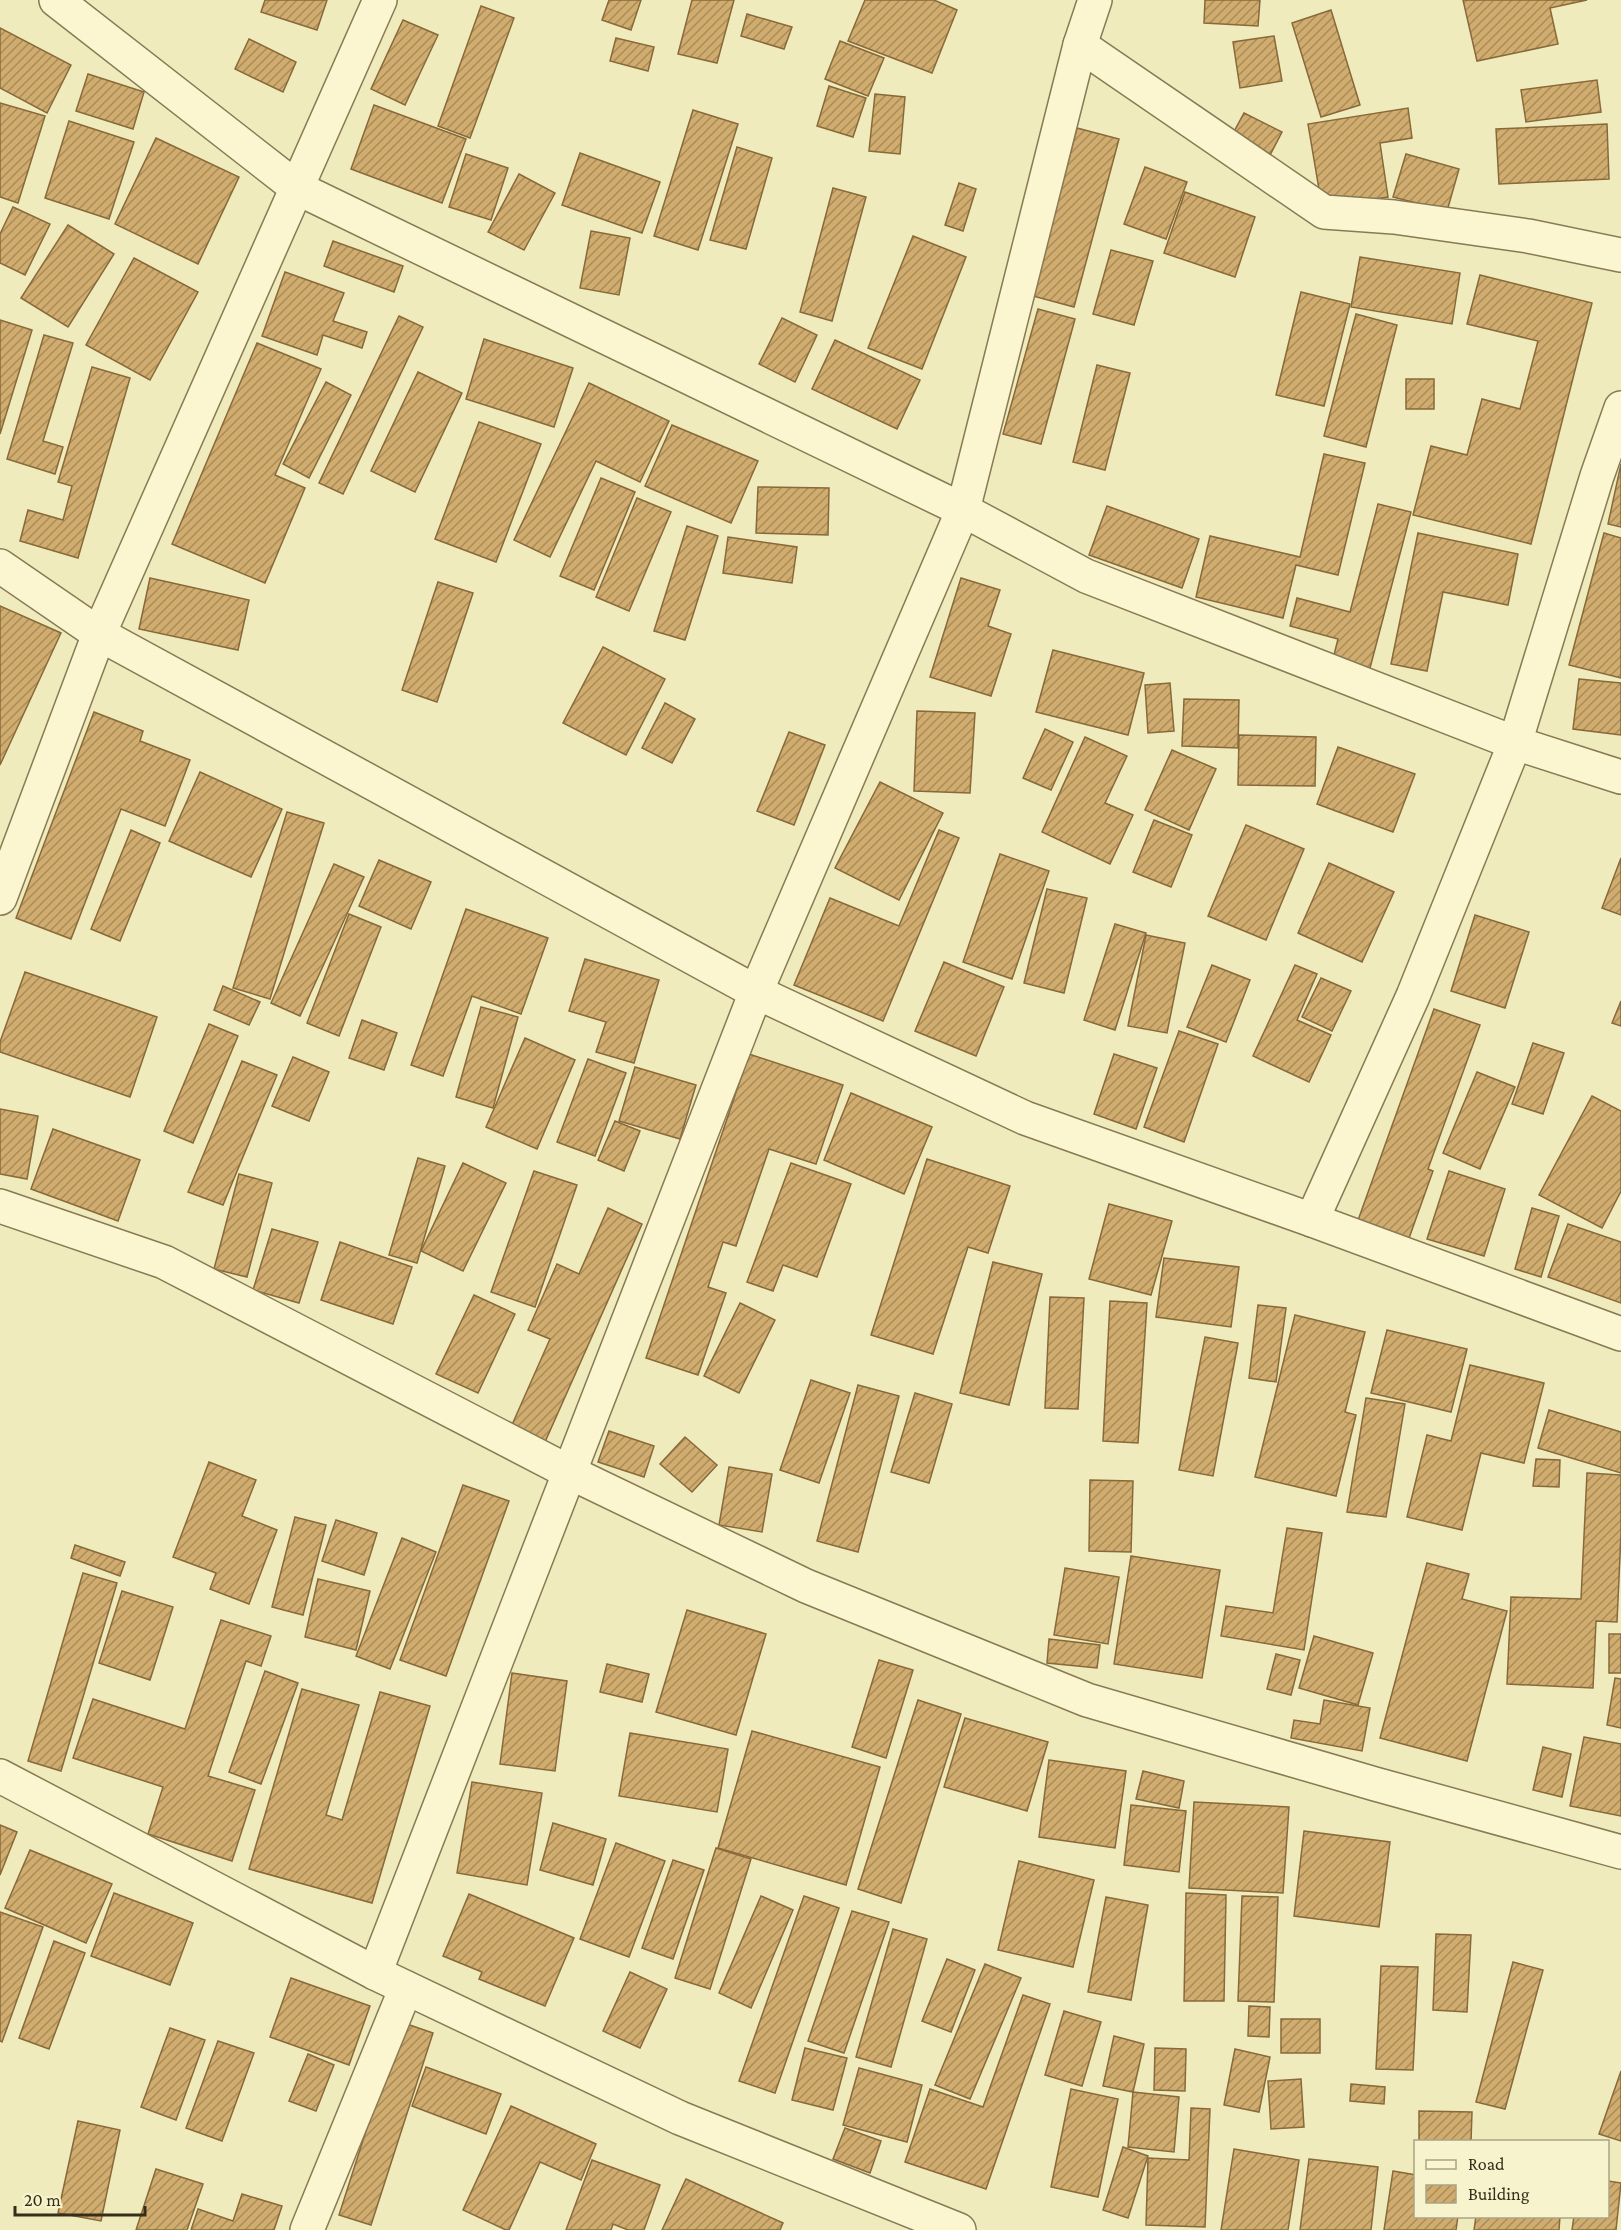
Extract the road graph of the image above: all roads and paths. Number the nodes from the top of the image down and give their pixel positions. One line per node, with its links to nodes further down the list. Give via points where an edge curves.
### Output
1 (56, 0): 5 (street)
2 (380, 0): 5 (street)
3 (1086, 3): 4 (street)
4 (1080, 45): 6 (street, via 1324,212 1394,217 1528,236); 8 (street)
5 (297, 188): 8 (street); 10 (street)
6 (1621, 255)
7 (1621, 408): 11 (street)
8 (963, 510): 11 (street, via 1086,576); 14 (street)
9 (0, 566): 10 (street)
10 (99, 634): 13 (street); 14 (street)
11 (1515, 743): 12 (street); 16 (street, via 1413,996)
12 (1621, 777)
13 (0, 898)
14 (756, 992): 16 (street, via 1025,1118); 18 (street)
15 (0, 1206): 18 (street, via 164,1262)
16 (1311, 1220): 17 (street)
17 (1621, 1334)
18 (569, 1472): 20 (street, via 806,1586 1087,1700); 21 (street)
19 (0, 1776): 21 (street)
20 (1621, 1852)
21 (375, 1973): 22 (street)
22 (406, 1988): 23 (street); 24 (street, via 680,2118)
23 (307, 2230)
24 (959, 2230)

